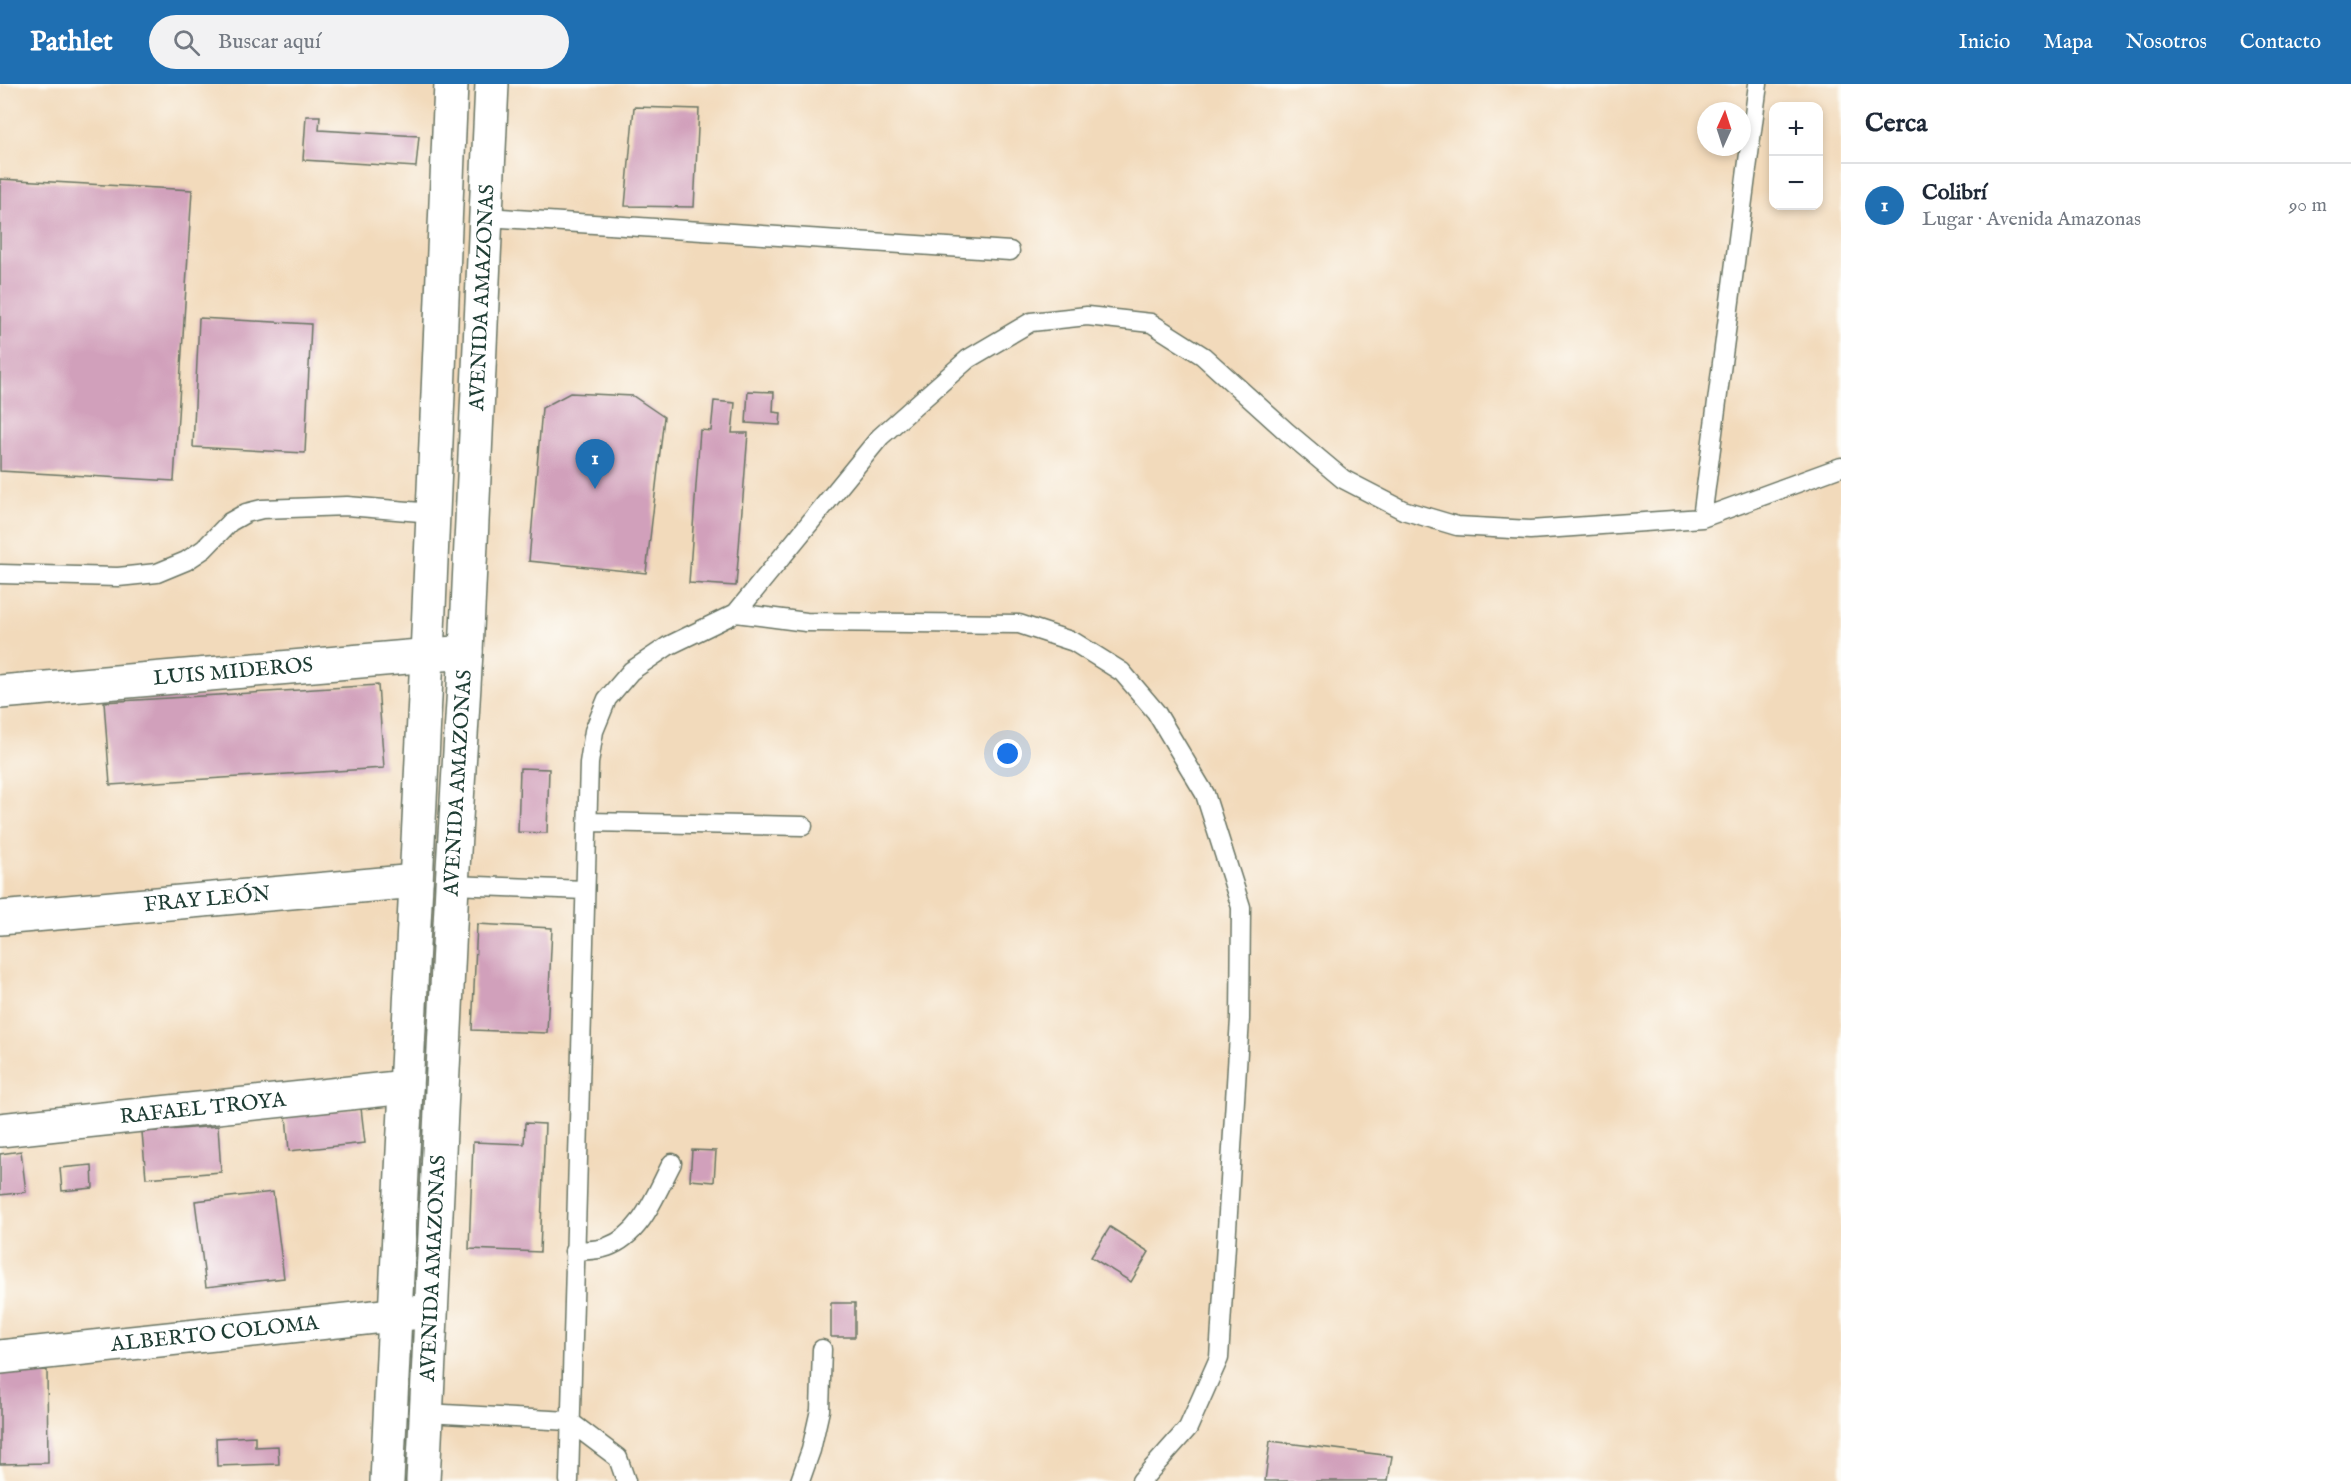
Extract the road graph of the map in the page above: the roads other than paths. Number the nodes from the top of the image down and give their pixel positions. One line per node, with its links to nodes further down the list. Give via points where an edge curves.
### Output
1 (451, 84): 7 (main road, AVENIDA AMAZONAS)
2 (492, 84): 4 (main road, AVENIDA AMAZONAS)
3 (1758, 84): 8 (lane)
4 (486, 217): 5 (lane); 11 (main road, AVENIDA AMAZONAS)
5 (1010, 250)
6 (1841, 467): 8 (lane)
7 (433, 513): 9 (lane, via 347,506 262,509 230,522 204,549 157,573 118,577); 12 (main road, AVENIDA AMAZONAS)
8 (1702, 518): 10 (lane, via 1530,530 1457,526 1403,510 1343,479 1203,356 1151,323 1087,316 1031,322 968,359 880,437)
9 (0, 574)
10 (736, 613): 14 (lane, via 668,646 631,671 607,699 594,732); 35 (lane, via 806,622 1019,624 1074,642 1122,672 1156,712 1205,794 1241,906 1240,1019 1219,1358 1188,1428)
11 (466, 652): 12 (main road, LUIS MIDEROS); 17 (main road, AVENIDA AMAZONAS)
12 (427, 656): 13 (main road, LUIS MIDEROS); 16 (main road, AVENIDA AMAZONAS)
13 (0, 692)
14 (588, 822): 15 (lane); 18 (lane)
15 (803, 826)
16 (416, 881): 19 (main road, FRAY LEÓN); 20 (main road, AVENIDA AMAZONAS)
17 (452, 885): 18 (lane); 24 (main road, AVENIDA AMAZONAS)
18 (585, 890): 23 (lane)
19 (0, 918)
20 (406, 1087): 21 (main road, RAFAEL TROYA); 25 (main road, AVENIDA AMAZONAS)
21 (0, 1130)
22 (672, 1163): 23 (lane, via 630,1234 606,1248)
23 (574, 1251): 29 (lane)
24 (430, 1311): 25 (main road, ALBERTO COLOMA); 28 (main road, AVENIDA AMAZONAS)
25 (395, 1314): 27 (main road, ALBERTO COLOMA); 30 (main road, AVENIDA AMAZONAS)
26 (822, 1349): 34 (lane, via 820,1410)
27 (0, 1357)
28 (426, 1413): 29 (lane); 31 (main road, AVENIDA AMAZONAS)
29 (569, 1421): 32 (lane); 33 (lane, via 618,1458)
30 (387, 1481)
31 (423, 1481)
32 (569, 1481)
33 (626, 1481)
34 (800, 1481)
35 (1141, 1481)

